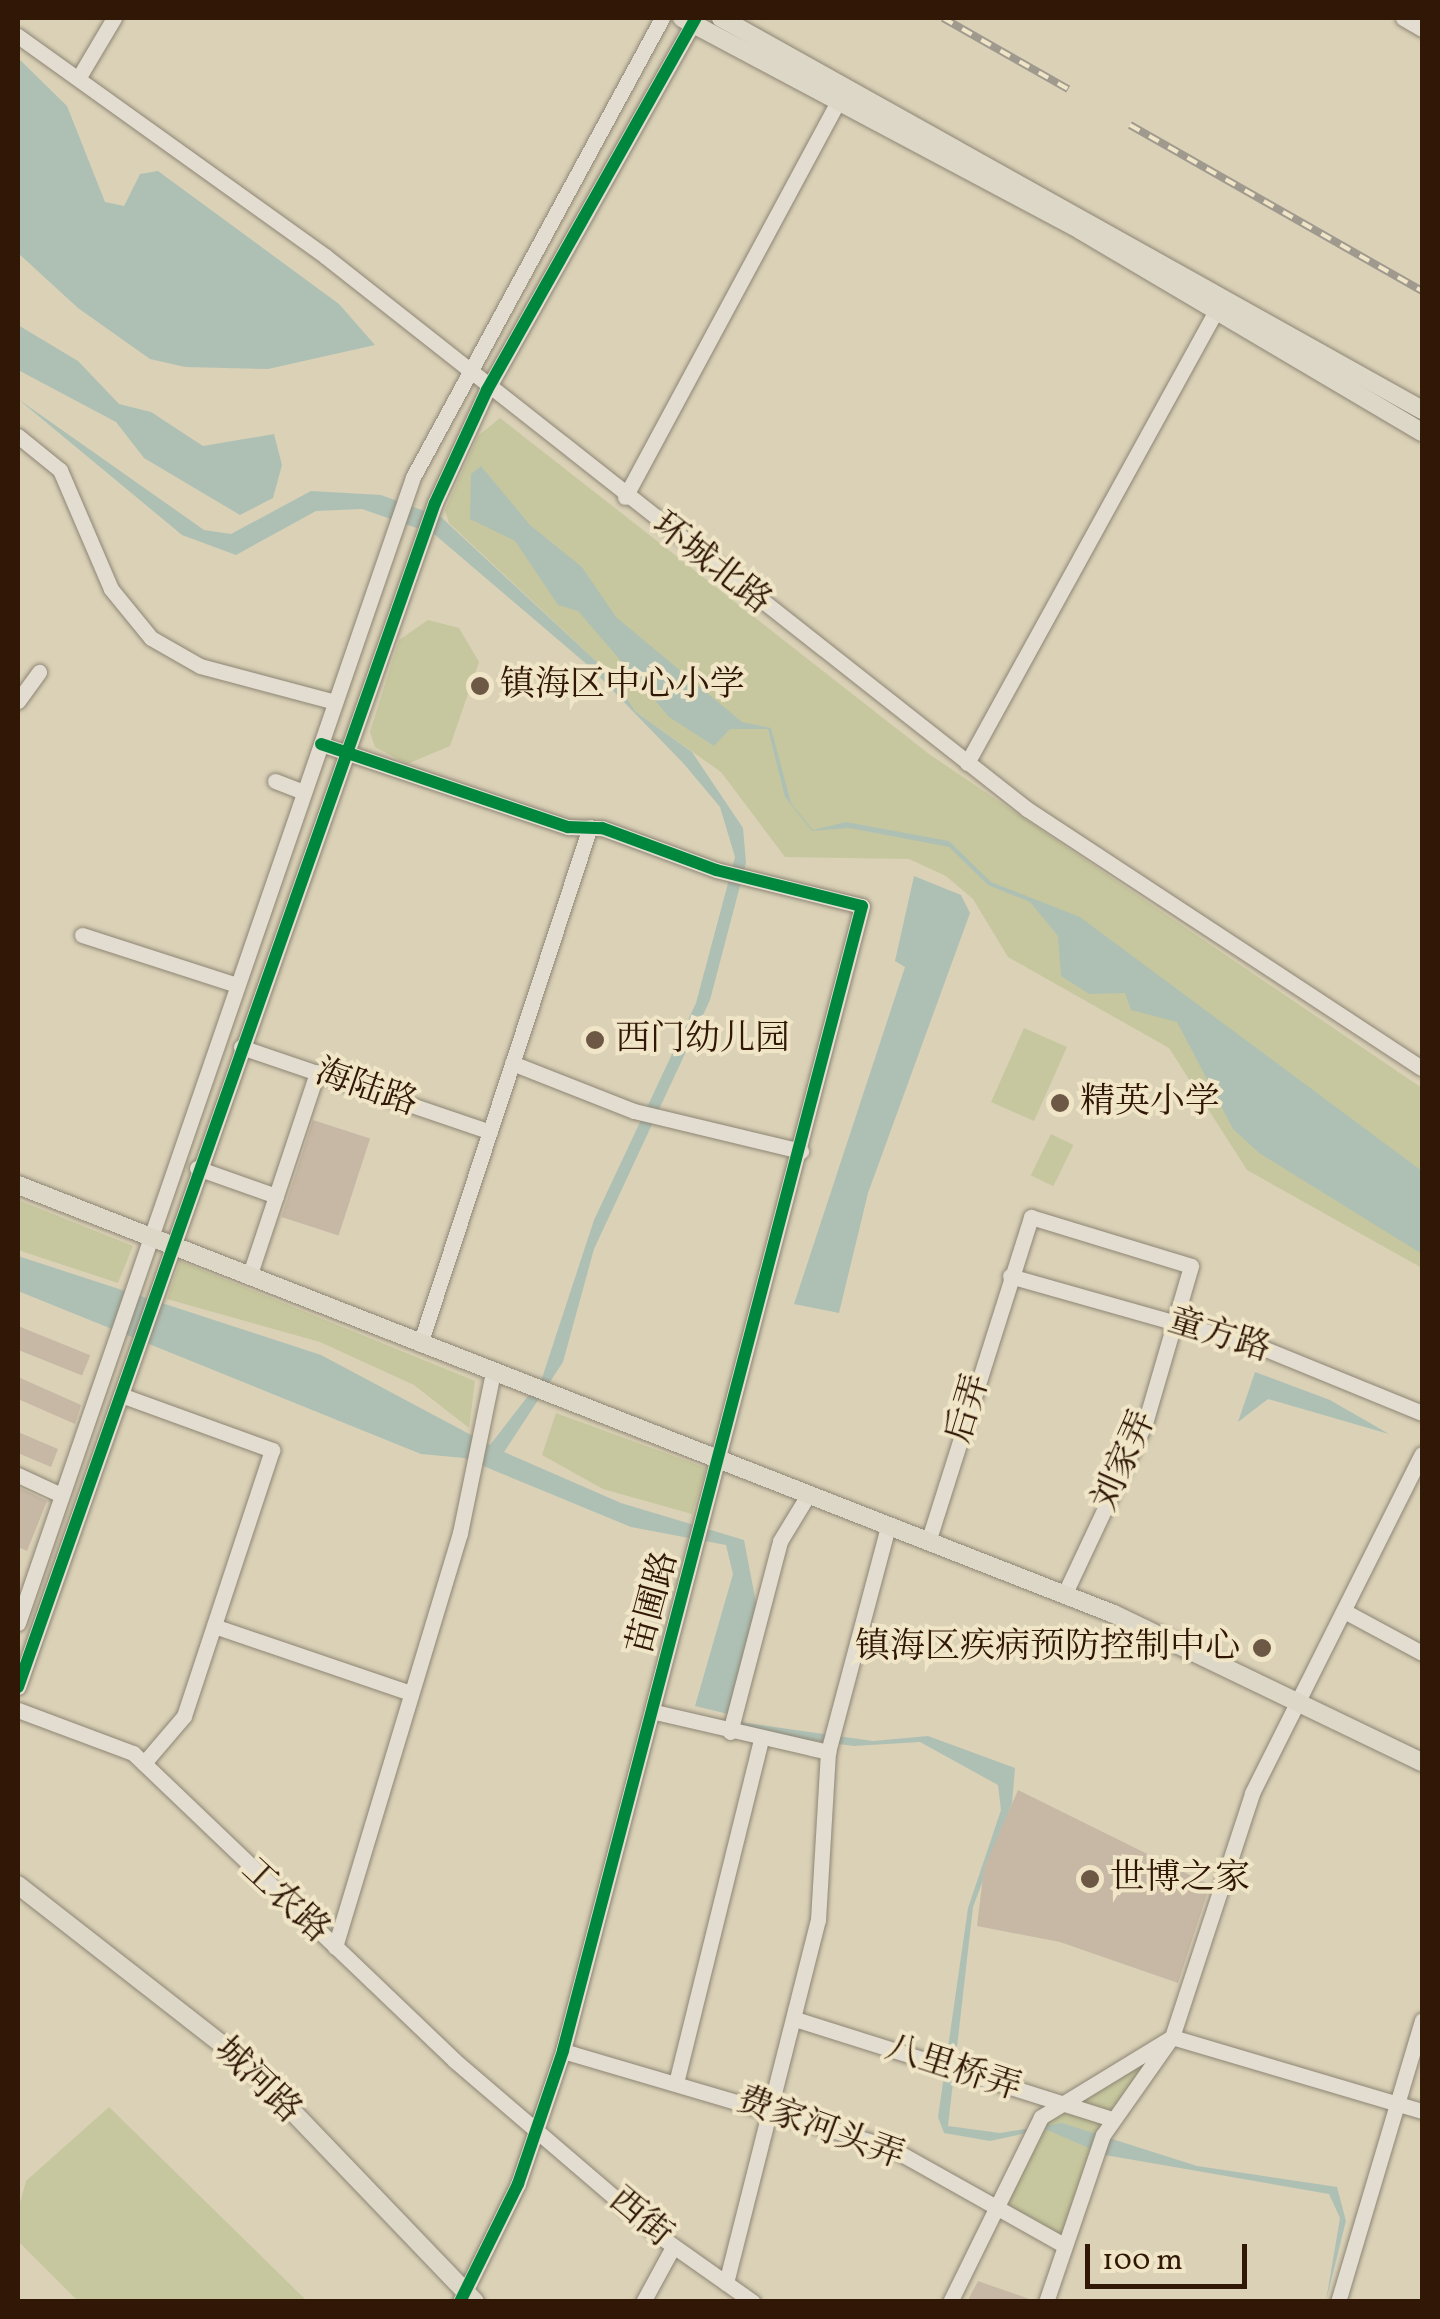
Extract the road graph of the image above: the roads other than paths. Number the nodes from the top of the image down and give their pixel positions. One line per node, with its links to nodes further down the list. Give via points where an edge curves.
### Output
1 (114, 18): 8 (street)
2 (662, 18): 11 (street)
3 (721, 18): 13 (main road, via 1086,214)
4 (1403, 18): 6 (street)
5 (690, 19): 9 (main road); 12 (street)
6 (1422, 29)
7 (18, 36): 8 (street, 环城北路)
8 (80, 77): 11 (street, 环城北路, via 325,256)
9 (838, 101): 10 (main road); 16 (street)
10 (1218, 308): 14 (main road); 22 (street)
11 (465, 373): 12 (street, 环城北路); 19 (street, via 413,477)
12 (486, 390): 16 (street, 环城北路); 21 (street)
13 (1422, 410)
14 (1422, 432)
15 (18, 436): 19 (street, via 60,470 111,588 150,638 200,666)
16 (625, 497): 22 (street, 环城北路)
17 (39, 672): 18 (street)
18 (18, 701)
19 (335, 702): 20 (street)
20 (321, 744): 21 (street); 24 (street)
21 (342, 751): 25 (street); 28 (street)
22 (967, 763): 30 (street, 环城北路)
23 (276, 781): 24 (street)
24 (304, 792): 27 (street)
25 (590, 827): 29 (street); 33 (street, 苗圃路, via 862,906)
26 (82, 935): 27 (street)
27 (237, 985): 37 (street)
28 (242, 1047): 31 (street, 海陆路); 34 (street)
29 (512, 1064): 32 (street); 33 (street, via 634,1111)
30 (1422, 1068)
31 (316, 1072): 32 (street, 海陆路); 36 (street)
32 (490, 1132): 42 (street)
33 (801, 1151): 47 (street, 苗圃路)
34 (197, 1168): 36 (street); 38 (street)
35 (18, 1185): 37 (main road)
36 (276, 1196): 40 (street)
37 (150, 1238): 38 (main road); 49 (street)
38 (171, 1246): 40 (main road); 44 (street)
39 (1010, 1276): 41 (street, 童方路); 41 (street, 后弄, via 1031,1217 1191,1266); 52 (street, 后弄)
40 (249, 1277): 42 (main road)
41 (1176, 1322): 45 (street, 童方路); 53 (street, 刘家弄, via 1146,1423)
42 (420, 1344): 43 (main road)
43 (493, 1372): 47 (main road); 59 (street, via 474,1470)
44 (120, 1395): 56 (street, via 272,1450); 58 (street)
45 (1422, 1413)
46 (1422, 1454): 54 (street)
47 (723, 1461): 50 (main road); 62 (street, 苗圃路)
48 (18, 1475): 49 (street)
49 (60, 1495): 55 (street)
50 (808, 1495): 51 (main road); 63 (street, via 780,1541)
51 (888, 1526): 52 (main road); 65 (street)
52 (928, 1542): 53 (main road)
53 (1064, 1595): 60 (main road)
54 (1344, 1611): 57 (street); 60 (street)
55 (18, 1623)
56 (214, 1626): 59 (street); 67 (street, via 184,1716)
57 (1422, 1653)
58 (18, 1687)
59 (411, 1694): 69 (street)
60 (1298, 1702): 66 (main road); 72 (street, via 1252,1793)
61 (18, 1710): 67 (street, 工农路)
62 (655, 1712): 63 (street); 73 (street, 苗圃路)
63 (730, 1732): 64 (street)
64 (761, 1738): 65 (street); 74 (street)
65 (828, 1752): 70 (street, via 818,1920)
66 (1422, 1762)
67 (144, 1763): 69 (street, 工农路)
68 (18, 1885): 85 (main road, 城河路, via 248,2065)
69 (334, 1947): 80 (street, 工农路)
70 (795, 2018): 75 (street, 八里桥弄); 77 (street)
71 (1422, 2020): 76 (street)
72 (1172, 2037): 75 (street); 76 (street); 79 (street)
73 (563, 2051): 74 (street, 费家河头弄); 80 (street, 苗圃路)
74 (677, 2079): 77 (street, 费家河头弄)
75 (1062, 2103): 79 (street, 八里桥弄); 81 (street, via 1040,2117)
76 (1394, 2105): 78 (street); 90 (street)
77 (773, 2109): 81 (street, 费家河头弄, via 889,2147); 84 (street)
78 (1422, 2111)
79 (1112, 2119): 82 (street)
80 (533, 2127): 83 (street, 西街); 85 (street, 苗圃路, via 518,2184)
81 (995, 2210): 82 (street, 费家河头弄); 88 (street)
82 (1062, 2244): 89 (street)
83 (673, 2247): 84 (street, 西街); 86 (street)
84 (726, 2283): 87 (street, 西街)
85 (467, 2298)
86 (642, 2302)
87 (753, 2302)
88 (950, 2302)
89 (1046, 2302)
90 (1338, 2302)

